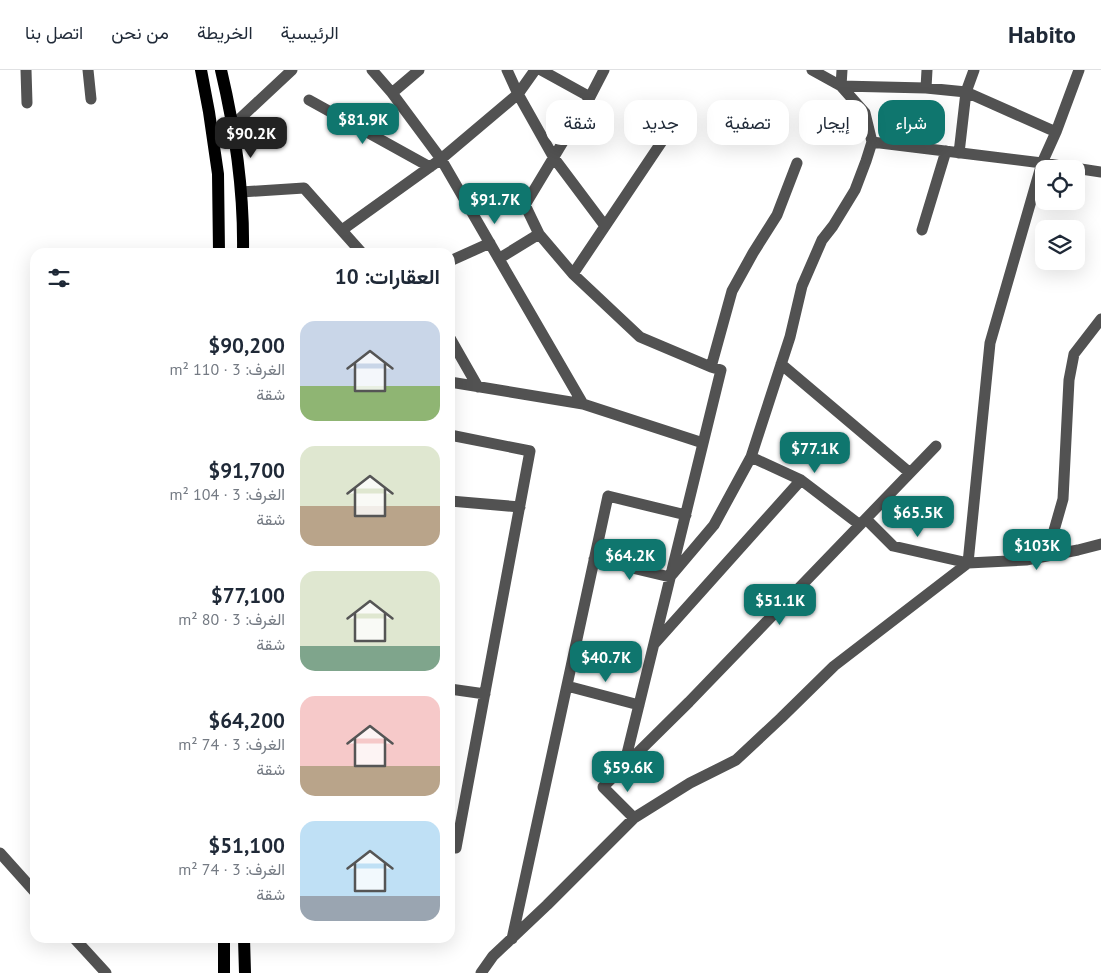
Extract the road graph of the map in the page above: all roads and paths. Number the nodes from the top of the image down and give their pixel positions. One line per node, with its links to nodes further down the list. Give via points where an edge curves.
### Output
1 (26, 70): 25 (street)
2 (88, 70): 23 (street)
3 (201, 70): 47 (main road, via 218,174)
4 (221, 70): 26 (main road)
5 (292, 70): 26 (street)
6 (372, 70): 20 (street)
7 (419, 70): 20 (street)
8 (507, 70): 21 (street)
9 (535, 70): 21 (street)
10 (541, 70): 22 (street)
11 (604, 70): 22 (street)
12 (812, 70): 17 (street)
13 (842, 70): 17 (street)
14 (926, 70): 18 (street)
15 (974, 70): 19 (street)
16 (1079, 70): 27 (street)
17 (841, 86): 18 (street); 28 (street, via 865,113)
18 (926, 88): 19 (street)
19 (966, 92): 27 (street); 31 (street)
20 (392, 93): 33 (street)
21 (518, 94): 32 (street); 33 (street)
22 (590, 97): 32 (street)
23 (91, 98)
24 (309, 100): 37 (street)
25 (27, 104)
26 (232, 126): 41 (main road)
27 (1056, 132): 34 (street)
28 (872, 142): 30 (street); 55 (street, via 855,190 822,240 802,286)
29 (660, 145): 42 (street)
30 (946, 151): 31 (street); 44 (street)
31 (959, 153): 35 (street)
32 (554, 158): 42 (street); 45 (street, via 525,206)
33 (442, 159): 37 (street); 46 (street)
34 (1043, 160)
35 (1035, 162)
36 (798, 163): 56 (street, via 777,215 732,291)
37 (430, 167): 43 (street)
38 (1085, 170): 39 (street)
39 (1101, 172)
40 (1035, 187): 73 (street, via 990,343)
41 (241, 192): 43 (street, via 304,188); 48 (main road)
42 (605, 226): 52 (street)
43 (342, 230): 49 (street)
44 (922, 230)
45 (539, 234): 50 (street); 52 (street)
46 (490, 243): 50 (street); 51 (street)
47 (219, 248)
48 (243, 248)
49 (358, 248)
50 (500, 258): 59 (street)
51 (455, 259)
52 (573, 274): 56 (street, via 640,336)
53 (1101, 319): 71 (street, via 1074,354 1069,380 1063,499)
54 (455, 347): 58 (street)
55 (781, 364): 63 (street); 64 (street)
56 (711, 367): 61 (street, via 721,370)
57 (455, 383): 58 (street)
58 (478, 387): 59 (street)
59 (584, 404): 61 (street)
60 (455, 436): 67 (street, via 530,451)
61 (703, 443): 68 (street)
62 (936, 446): 64 (street)
63 (751, 457): 65 (street); 74 (street, via 714,525)
64 (910, 473): 69 (street)
65 (801, 480): 69 (street); 75 (street)
66 (455, 501): 67 (street)
67 (520, 507): 78 (street)
68 (686, 515): 72 (street, via 608,496); 74 (street)
69 (863, 522): 73 (street, via 893,546); 80 (street)
70 (1101, 544): 71 (street)
71 (1047, 555): 73 (street, via 1026,560)
72 (594, 559): 74 (street); 76 (street)
73 (968, 563): 81 (street, via 834,666 736,760 690,783)
74 (670, 577): 75 (street)
75 (654, 644): 79 (street)
76 (567, 686): 79 (street); 85 (street)
77 (455, 690): 78 (street)
78 (485, 694): 82 (street)
79 (639, 705): 80 (street)
80 (624, 766): 81 (street, via 603,787)
81 (634, 818): 85 (street)
82 (455, 848)
83 (0, 852): 84 (street)
84 (30, 886)
85 (512, 939): 92 (street, via 493,956)
86 (79, 943): 89 (street)
87 (224, 943): 90 (main road)
88 (244, 943): 91 (main road)
89 (106, 973)
90 (224, 973)
91 (245, 973)
92 (481, 973)

